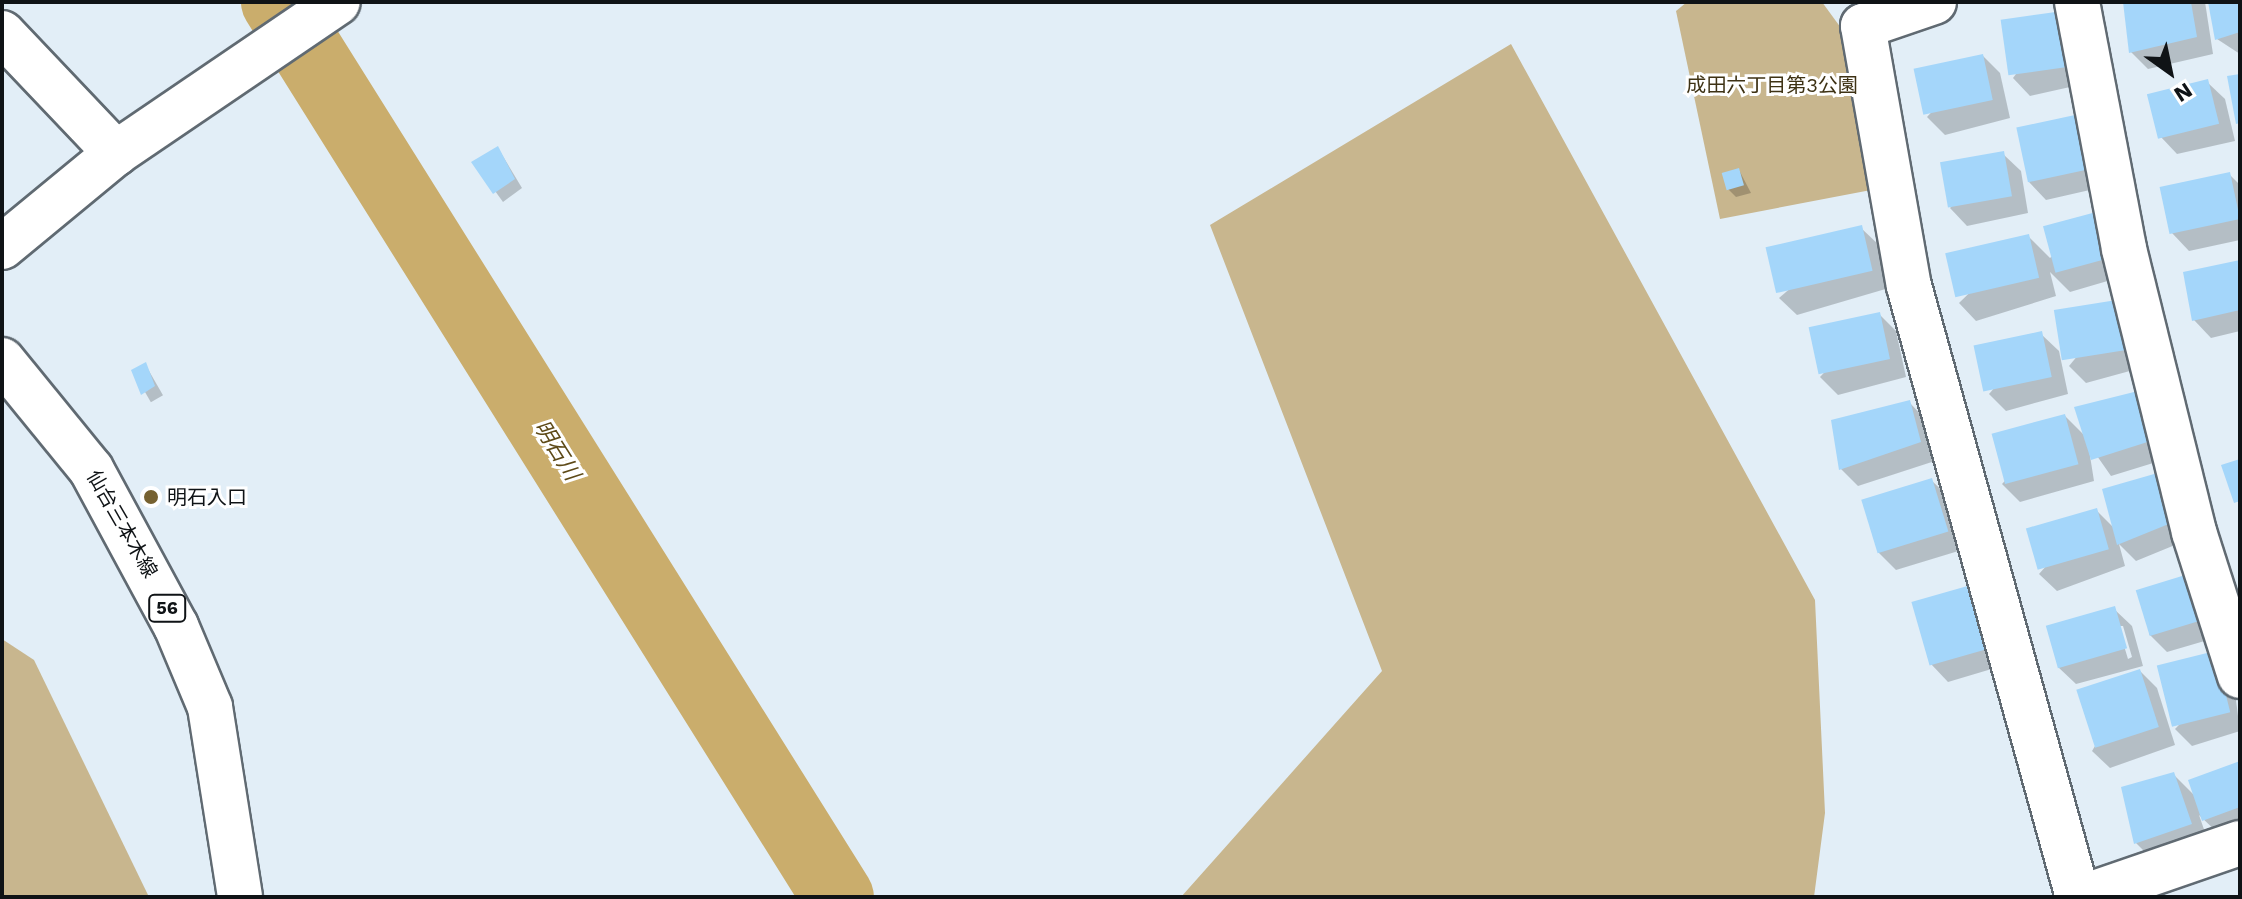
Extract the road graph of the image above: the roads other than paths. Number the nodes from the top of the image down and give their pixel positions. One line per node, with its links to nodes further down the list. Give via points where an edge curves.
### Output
1 (338, 2): 5 (street)
2 (1934, 2): 11 (street, via 1863,26 1909,286)
3 (2077, 2): 8 (street, via 2128,264 2194,532)
4 (2, 33): 5 (street)
5 (116, 153): 6 (street)
6 (2, 247)
7 (2, 360): 10 (street, 仙台三本木線 / 56, via 91,469 176,626 210,707)
8 (2240, 676)
9 (2240, 843): 11 (street)
10 (240, 897)
11 (2080, 897)

